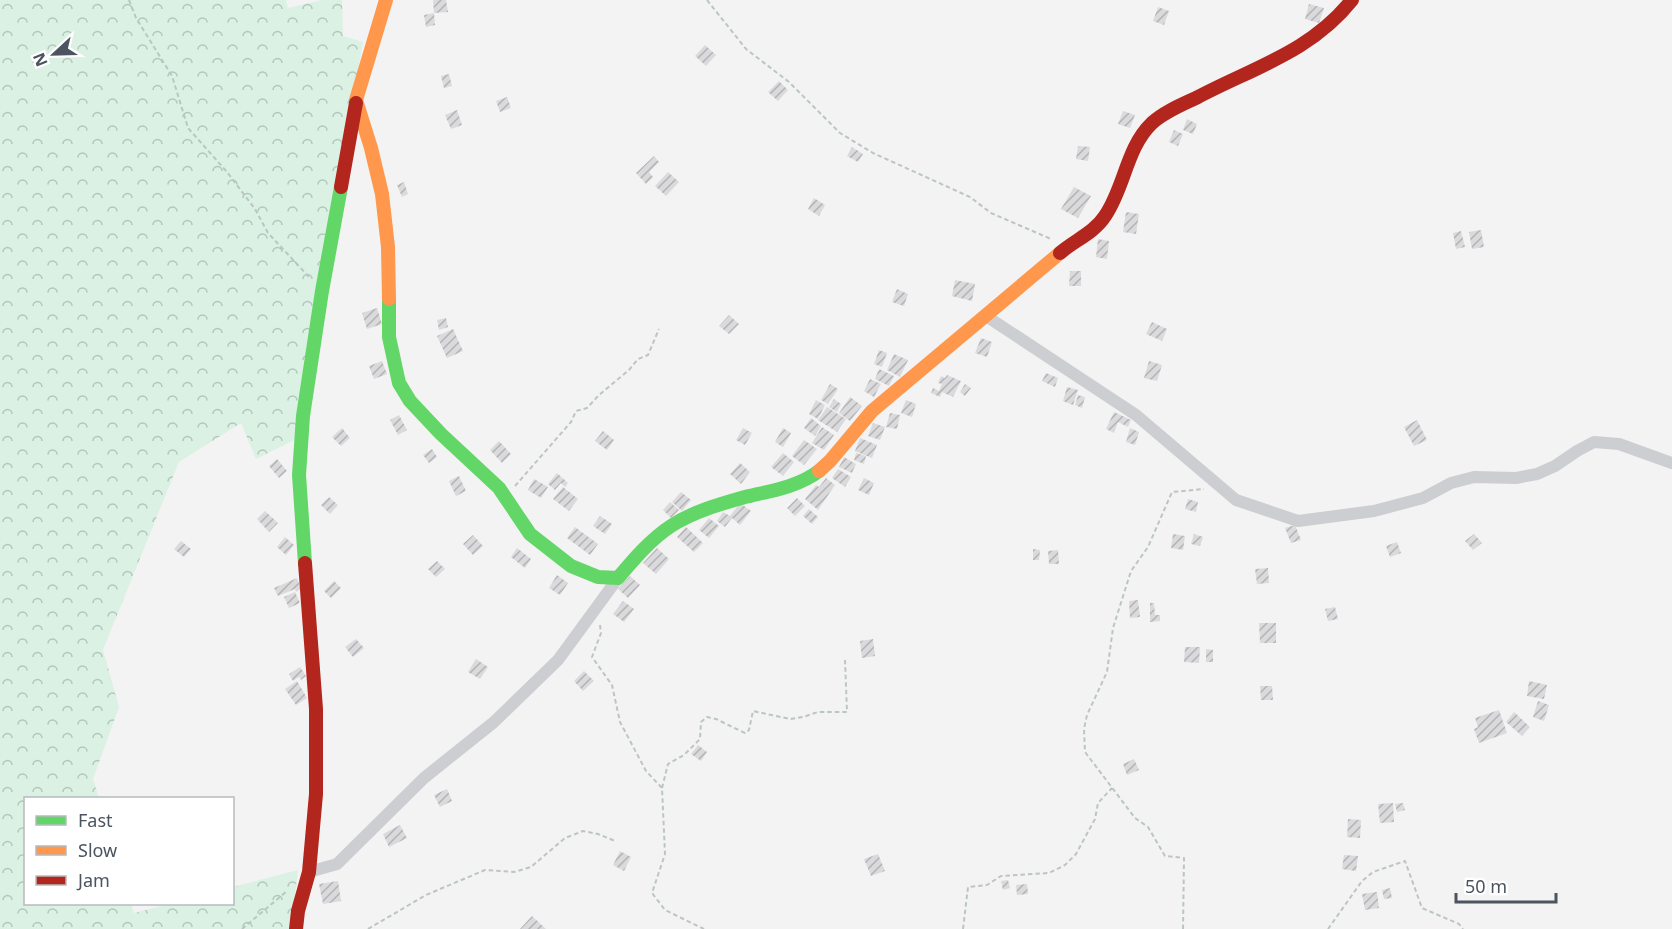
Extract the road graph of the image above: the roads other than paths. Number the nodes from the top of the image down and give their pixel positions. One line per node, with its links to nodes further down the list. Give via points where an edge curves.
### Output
1 (386, 0): 3 (street)
2 (1352, 0): 4 (street, via 1344,13 1313,38 1151,124 1132,151 1118,193 1098,226 1068,246)
3 (356, 100): 6 (street, via 382,194 388,247 389,337 399,383 441,434 499,488 530,534 571,566 598,577); 7 (street, via 322,291 303,416 299,475 316,709 316,794)
4 (986, 316): 5 (street, via 1137,415 1236,500 1298,521 1374,511 1423,498 1451,483 1474,477 1537,474 1594,442 1619,444); 6 (street, via 872,411 817,473 796,484 735,500 670,526)
5 (1672, 463)
6 (618, 578): 7 (street, via 558,660 494,722 424,778 337,864)
7 (309, 872): 8 (street)
8 (296, 929)

